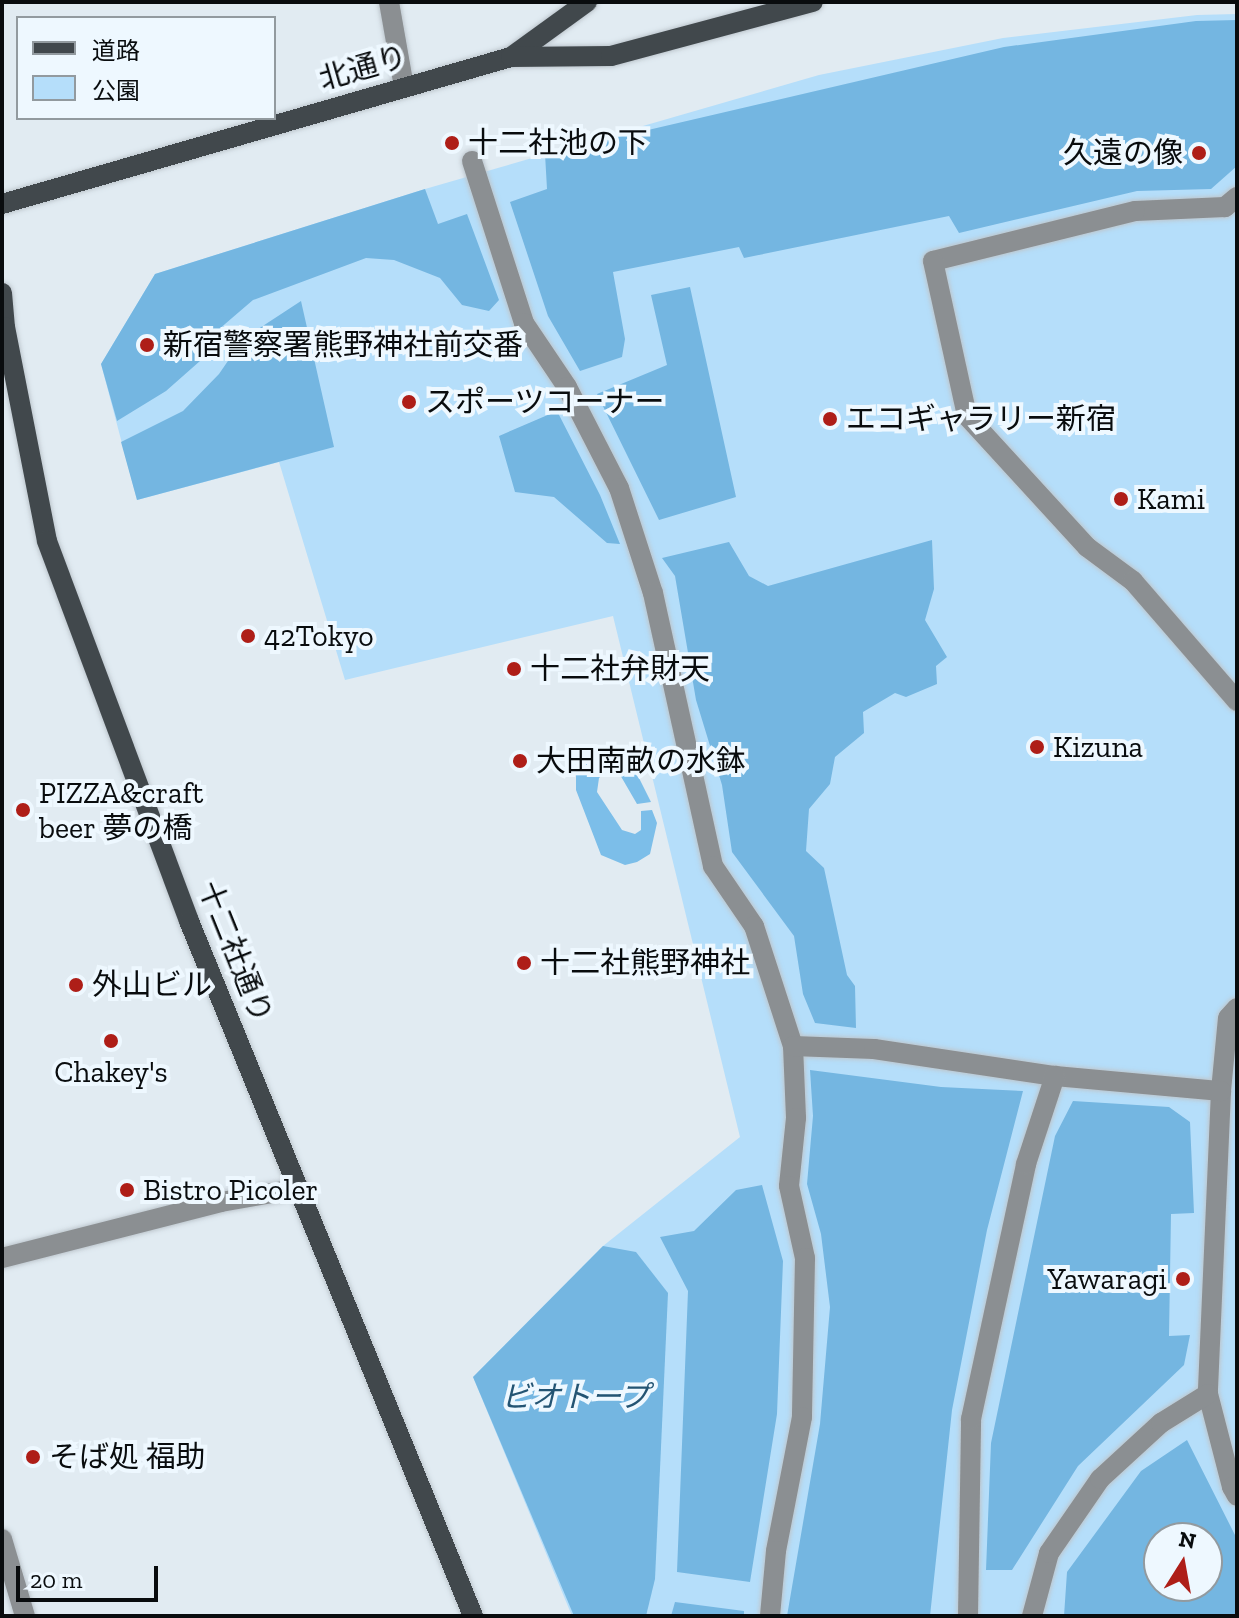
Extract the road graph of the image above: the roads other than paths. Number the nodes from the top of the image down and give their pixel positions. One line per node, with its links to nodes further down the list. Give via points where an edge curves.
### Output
1 (389, 2): 5 (street)
2 (587, 2): 4 (main road, 北通り)
3 (813, 2): 4 (main road, 北通り, via 611,56)
4 (511, 57): 5 (main road, 北通り)
5 (404, 87): 8 (main road, 北通り)
6 (472, 161): 12 (street, via 524,323 567,387 619,488 653,593 713,866 754,926)
7 (1237, 197): 10 (street, via 1225,207 1135,211 933,261 967,416 1087,547 1133,581)
8 (2, 204)
9 (2, 293): 15 (main road, 十二社通り, via 47,541 189,921)
10 (1237, 701)
11 (1237, 1008): 14 (street, via 1228,1018)
12 (793, 1046): 13 (street, via 874,1049); 22 (street, via 796,1118 789,1186 805,1258 802,1417 776,1551)
13 (1055, 1076): 14 (street); 23 (street, via 1026,1164 971,1419)
14 (1221, 1091): 17 (street)
15 (300, 1188): 16 (street, via 221,1202); 21 (main road, 十二社通り)
16 (2, 1258)
17 (1208, 1394): 18 (street); 24 (street, via 1161,1423 1100,1479 1049,1553)
18 (1237, 1496)
19 (2, 1539): 20 (street)
20 (24, 1616)
21 (473, 1616)
22 (770, 1616)
23 (968, 1616)
24 (1032, 1616)

